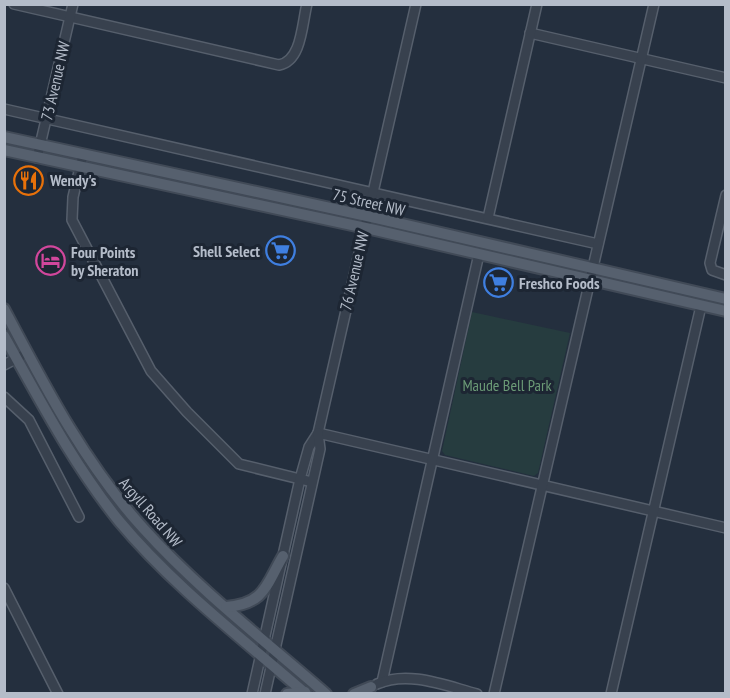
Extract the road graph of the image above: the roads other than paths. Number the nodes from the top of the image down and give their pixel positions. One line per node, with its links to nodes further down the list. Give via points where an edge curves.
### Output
1 (14, 4): 7 (street)
2 (74, 4): 7 (street, 73 Avenue NW)
3 (307, 4): 7 (street, via 295,52 289,62 275,65)
4 (416, 4): 19 (street, 76 Avenue NW)
5 (537, 4): 8 (street)
6 (654, 4): 9 (street)
7 (70, 19): 12 (street, 73 Avenue NW)
8 (530, 33): 9 (street); 21 (street)
9 (641, 59): 10 (street); 23 (street)
10 (726, 78)
11 (4, 109): 12 (street, 75 Street NW)
12 (47, 119): 14 (street, 73 Avenue NW); 19 (street, 75 Street NW)
13 (4, 137): 14 (main road, 75 Street NW)
14 (40, 145): 16 (main road, 75 Street NW); 17 (street, 73 Avenue NW)
15 (4, 150): 17 (main road, 75 Street NW)
16 (83, 155): 18 (street); 22 (main road, 75 Street NW)
17 (37, 158): 18 (main road, 75 Street NW)
18 (80, 168): 22 (main road, 75 Street NW); 39 (street, via 72,220 151,371 231,459 244,467)
19 (372, 192): 21 (street, 75 Street NW); 22 (street, 76 Avenue NW)
20 (726, 195): 26 (street, via 710,263 712,270)
21 (488, 218): 23 (street, 75 Street NW)
22 (365, 222): 24 (main road, 75 Street NW); 25 (main road, 75 Street NW); 37 (street, 76 Avenue NW)
23 (598, 244): 25 (street)
24 (479, 254): 27 (main road, 75 Street NW); 38 (street)
25 (593, 268): 27 (street); 28 (main road, 75 Street NW)
26 (726, 275)
27 (591, 280): 29 (main road, 75 Street NW); 41 (street)
28 (726, 299)
29 (700, 306): 31 (main road, 75 Street NW); 42 (street)
30 (4, 309): 33 (main road, Argyll Road NW)
31 (726, 311)
32 (4, 336): 34 (main road, Argyll Road NW)
33 (28, 353): 34 (street); 47 (main road, Argyll Road NW, via 75,439 106,483 159,545)
34 (17, 358): 35 (street); 50 (main road, Argyll Road NW, via 66,446 119,521 162,566)
35 (4, 365)
36 (4, 397): 43 (street, via 29,420)
37 (318, 434): 38 (street); 39 (street, 76 Avenue NW, via 309,447); 40 (street, 76 Avenue NW, via 320,449)
38 (432, 460): 41 (street); 52 (street)
39 (300, 479): 40 (street); 45 (street, 76 Avenue NW)
40 (312, 482): 49 (street, 76 Avenue NW)
41 (542, 486): 42 (street); 61 (street)
42 (653, 511): 44 (street); 62 (street)
43 (79, 517)
44 (726, 528)
45 (283, 556): 47 (main road, via 261,595 249,604); 48 (street, 76 Avenue NW)
46 (4, 588): 53 (street)
47 (226, 607): 48 (main road, Argyll Road NW)
48 (263, 639): 49 (main road, Argyll Road NW); 50 (street, 76 Avenue NW)
49 (275, 649): 51 (street, 76 Avenue NW); 58 (main road, Argyll Road NW)
50 (260, 654): 51 (main road, Argyll Road NW); 54 (street, 76 Avenue NW)
51 (271, 663): 55 (street, 76 Avenue NW); 57 (main road, Argyll Road NW)
52 (373, 687): 59 (main road); 60 (street, via 409,678)
53 (58, 693)
54 (252, 693)
55 (265, 693)
56 (287, 693): 57 (main road)
57 (306, 693)
58 (326, 693)
59 (354, 693)
60 (477, 693)
61 (494, 693)
62 (611, 693)

